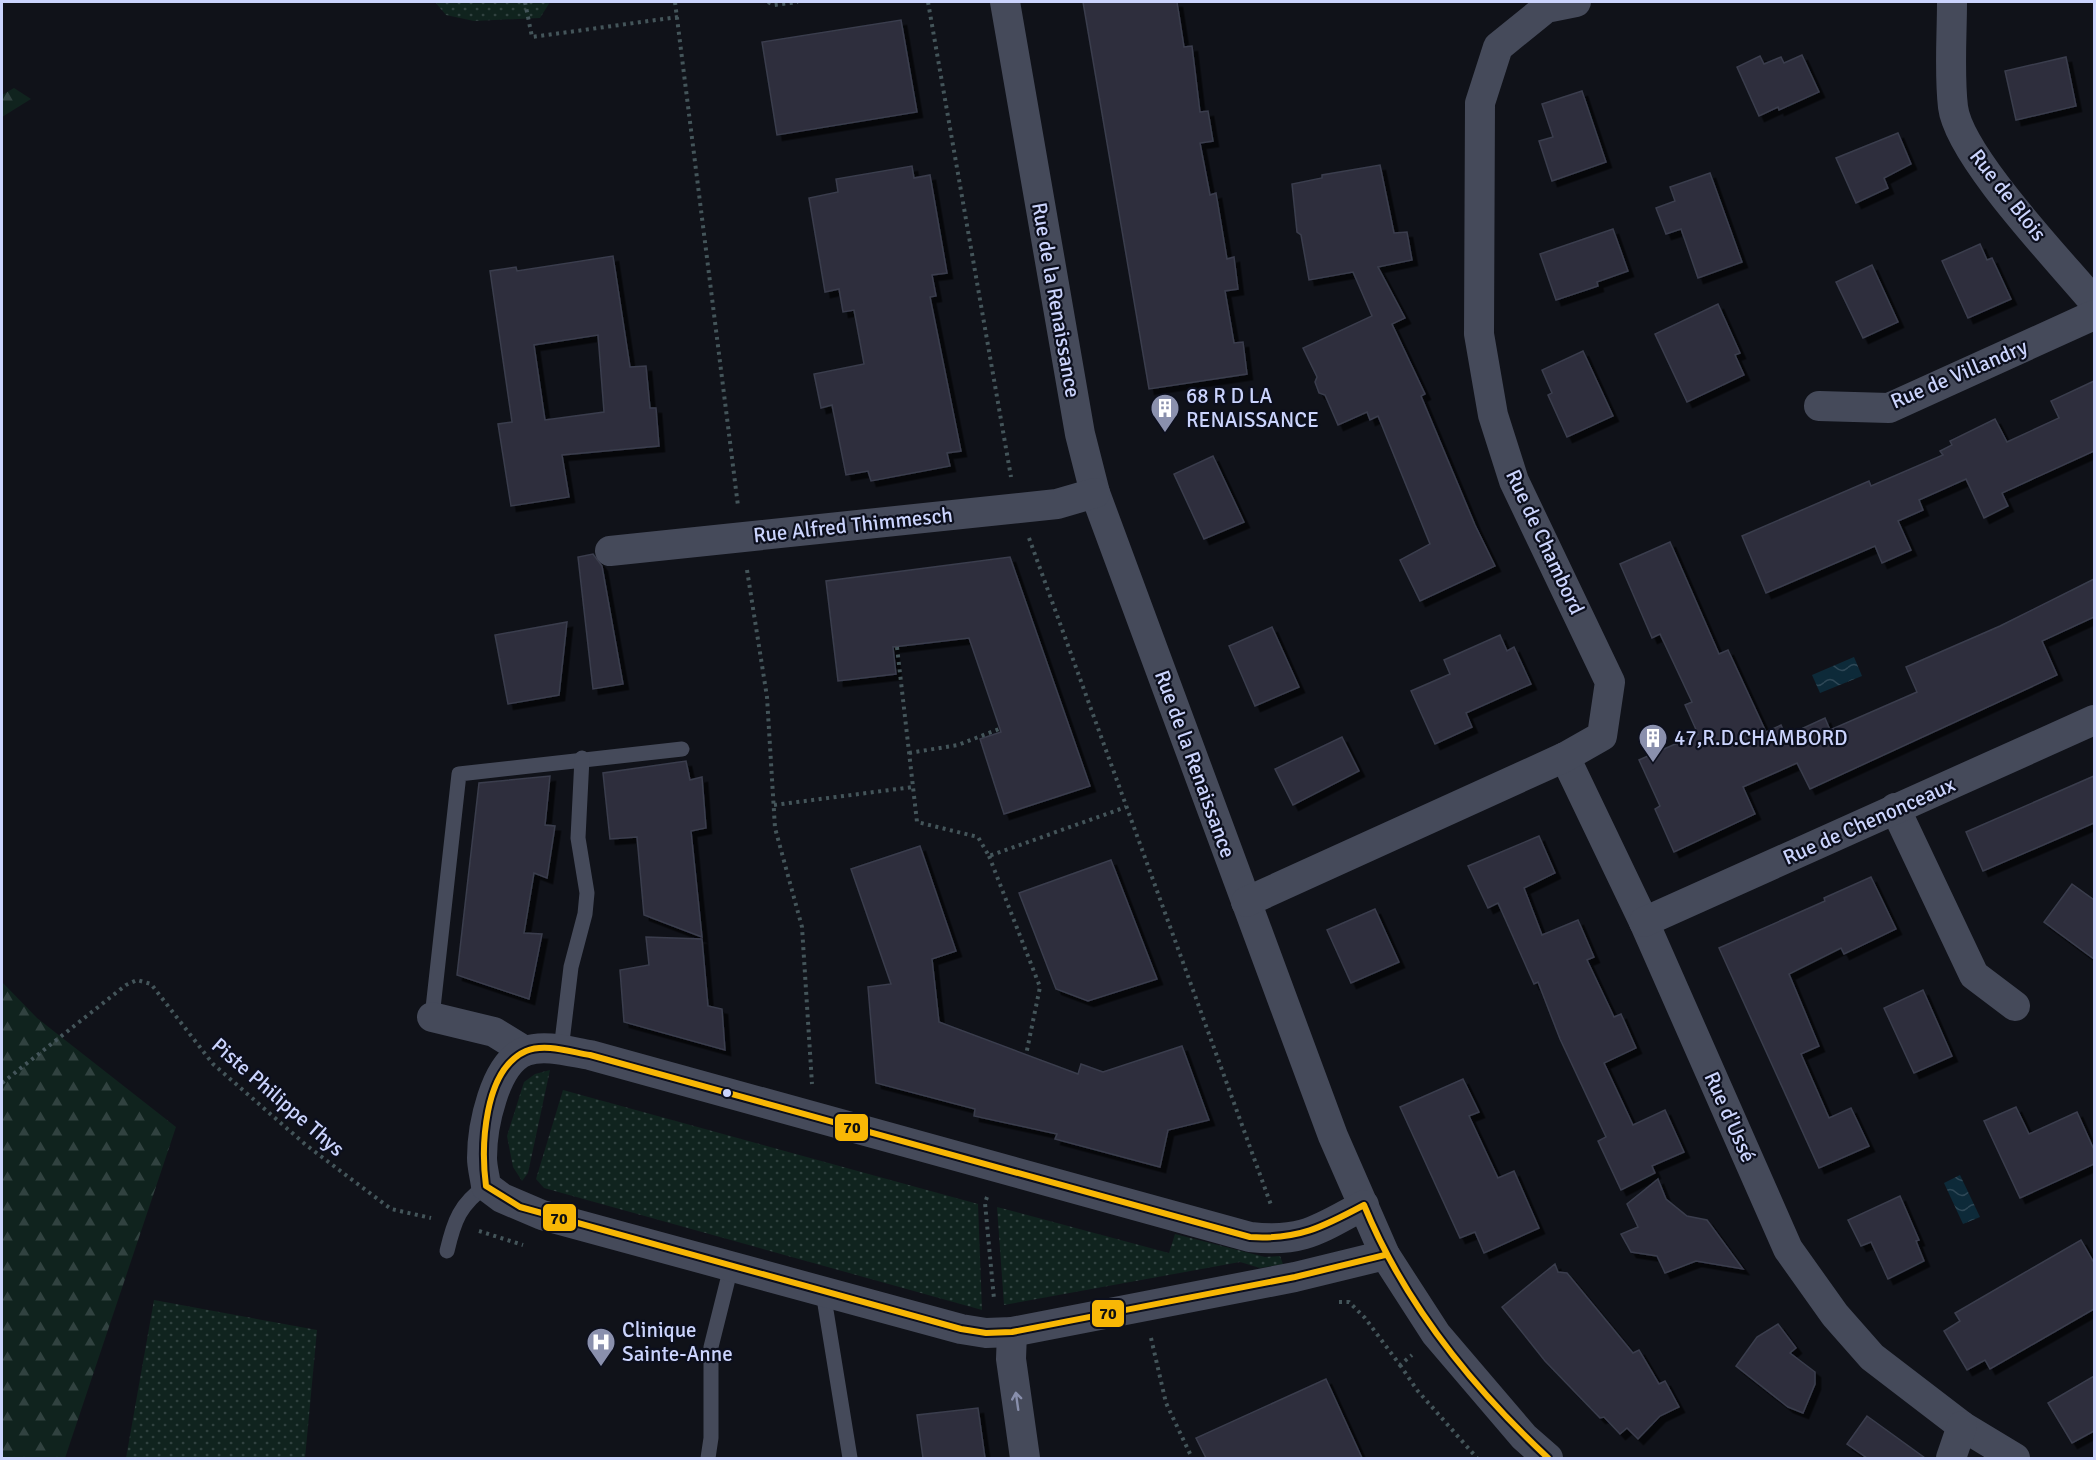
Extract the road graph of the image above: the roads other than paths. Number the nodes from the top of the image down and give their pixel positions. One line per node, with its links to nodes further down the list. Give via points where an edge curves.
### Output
1 (1005, 2): 7 (street, Rue de la Renaissance, via 1080,434)
2 (1576, 2): 11 (street, Rue de Chambord, via 1546,8 1498,47 1480,103 1479,334 1493,415 1514,481 1610,682 1602,736)
3 (1952, 2): 4 (street, Rue de Blois, via 1953,109 1966,141 1982,167)
4 (2094, 302)
5 (2094, 315): 6 (street, Rue de Villandry, via 1889,408)
6 (1819, 406)
7 (1095, 493): 8 (street, Rue Alfred Thimmesch, via 1057,504); 14 (street, Rue de la Renaissance)
8 (610, 551)
9 (2094, 720): 13 (street, Rue de Chenonceaux)
10 (682, 748): 12 (lane)
11 (1565, 757): 14 (street, Rue de Chambord); 15 (street, Rue d'Ussé)
12 (582, 758): 17 (lane, via 459,774); 18 (lane, via 578,838 587,893 571,967)
13 (1895, 808): 15 (street, Rue de Chenonceaux); 16 (street, via 1974,975)
14 (1245, 902): 21 (street, Rue de la Renaissance, via 1333,1136)
15 (1644, 922): 27 (street, Rue d'Ussé, via 1788,1249 1835,1315 1872,1357)
16 (2015, 1006)
17 (432, 1017): 19 (street, via 494,1032)
18 (561, 1050): 19 (street); 21 (street, via 1250,1237 1280,1240 1309,1234)
19 (525, 1051): 20 (street, via 507,1064 488,1117 482,1160)
20 (486, 1186): 22 (lane, via 469,1198 454,1223); 24 (street, via 502,1198 542,1215)
21 (1364, 1205): 23 (street, Rue de la Renaissance)
22 (447, 1251)
23 (1386, 1255): 26 (street, via 1295,1277); 31 (street, Rue de la Renaissance, via 1436,1334 1524,1437)
24 (730, 1267): 25 (street); 28 (lane, via 711,1347)
25 (823, 1292): 26 (street, via 961,1329); 29 (lane)
26 (1005, 1333): 30 (street, one-way to 26)
27 (1962, 1426): 32 (street); 33 (street, Rue d'Ussé)
28 (708, 1458)
29 (850, 1458)
30 (1025, 1458)
31 (1548, 1458)
32 (1951, 1458)
33 (2015, 1458)

